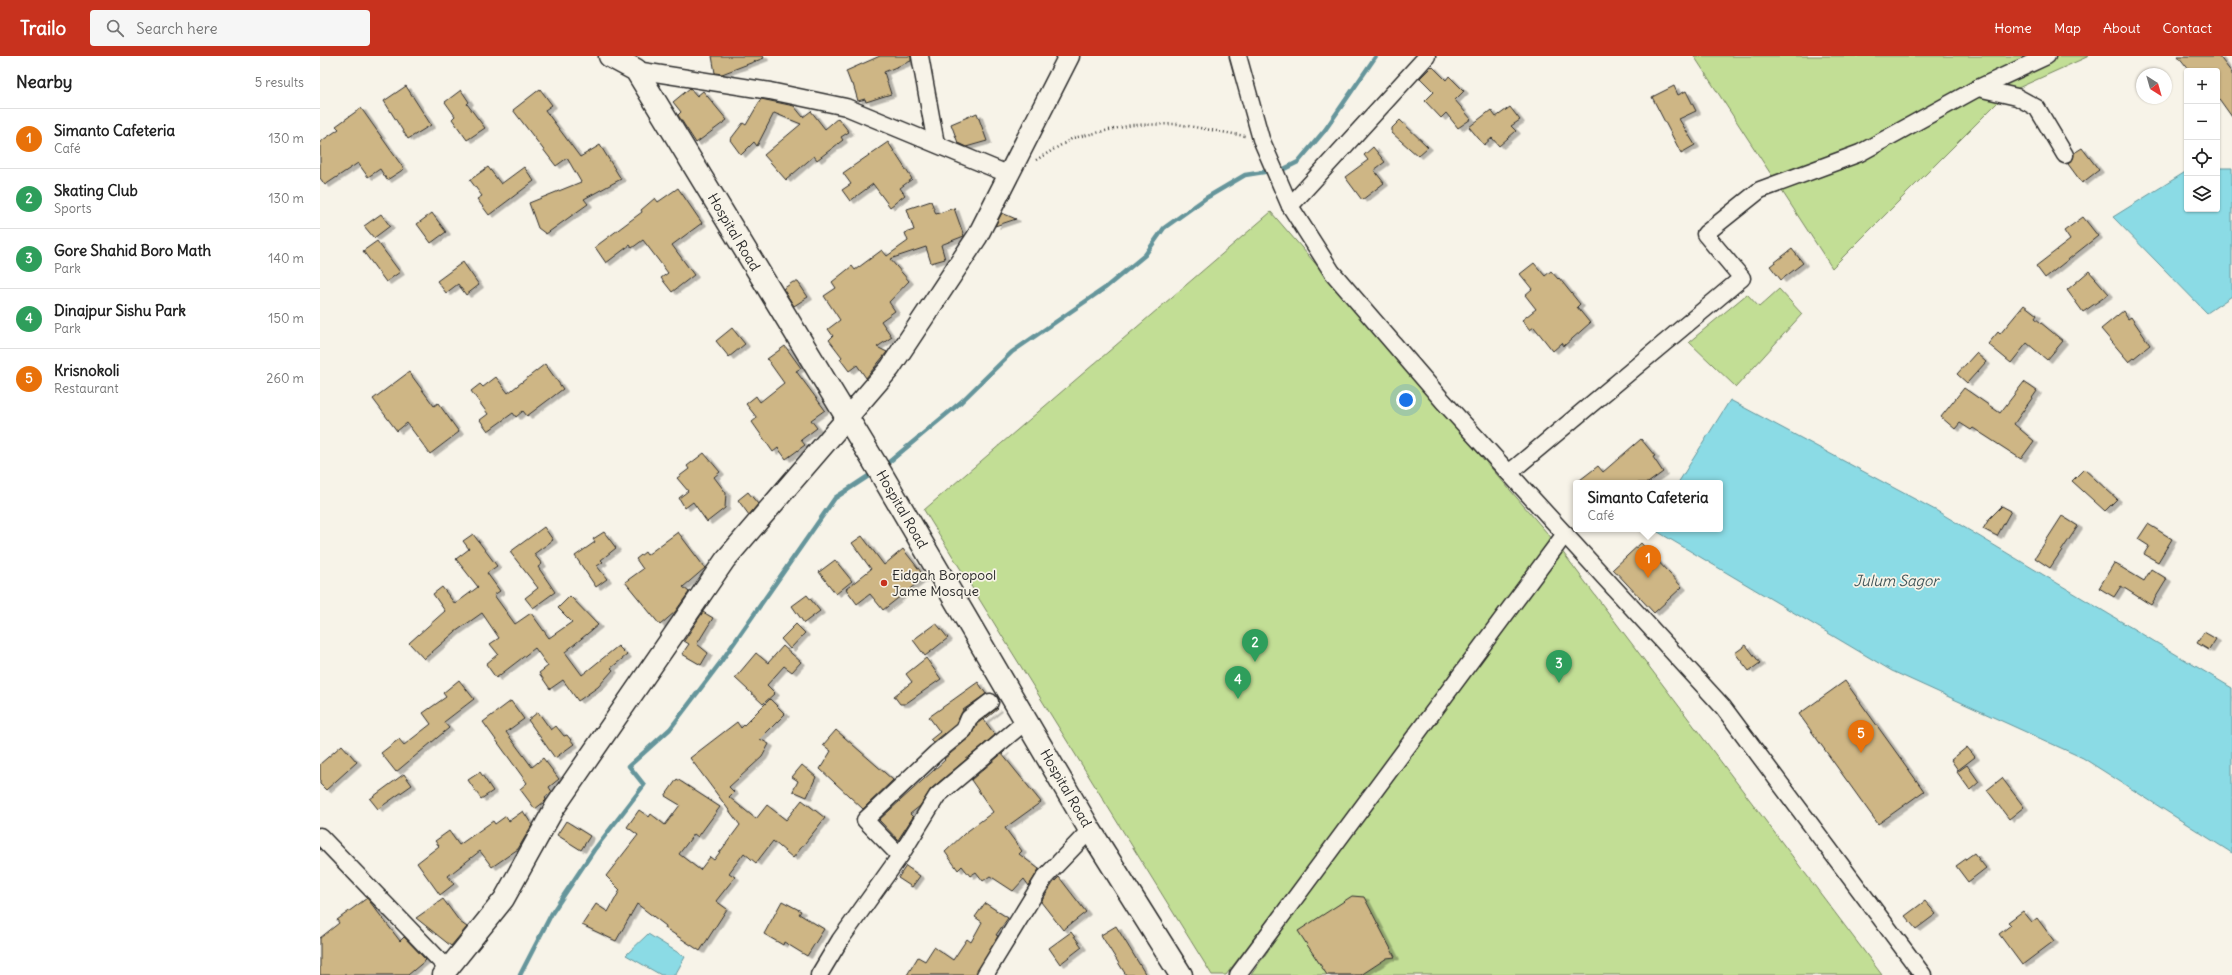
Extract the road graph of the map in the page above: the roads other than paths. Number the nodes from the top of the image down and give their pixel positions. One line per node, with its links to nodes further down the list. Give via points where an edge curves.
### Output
1 (610, 56): 7 (main road)
2 (920, 56): 9 (street)
3 (1069, 56): 11 (street)
4 (1238, 56): 12 (street, via 1261,139)
5 (1426, 56): 12 (street)
6 (2047, 56): 8 (street)
7 (636, 70): 9 (street, via 770,91 846,107); 13 (main road, Hospital Road)
8 (1978, 88): 10 (street, via 2017,96 2037,108); 14 (street, via 1860,153 1760,190 1705,234 1742,278)
9 (936, 144): 11 (street)
10 (2065, 155)
11 (1010, 175): 13 (street, via 978,237 898,355)
12 (1287, 200): 14 (street, via 1332,272 1443,401)
13 (847, 418): 17 (main road, Hospital Road); 21 (street, via 725,560 555,807 504,899)
14 (1509, 472): 15 (street)
15 (1565, 534): 25 (street); 26 (street, via 1723,707)
16 (990, 702): 20 (street, via 969,718 964,730 865,820)
17 (1027, 720): 18 (main road, Hospital Road); 20 (street, via 937,796)
18 (1090, 830): 23 (street, via 1045,877); 24 (main road, Hospital Road)
19 (320, 836): 21 (street)
20 (900, 856): 22 (street, via 840,940)
21 (445, 972)
22 (819, 975)
23 (985, 975)
24 (1181, 975)
25 (1238, 975)
26 (1923, 975)

